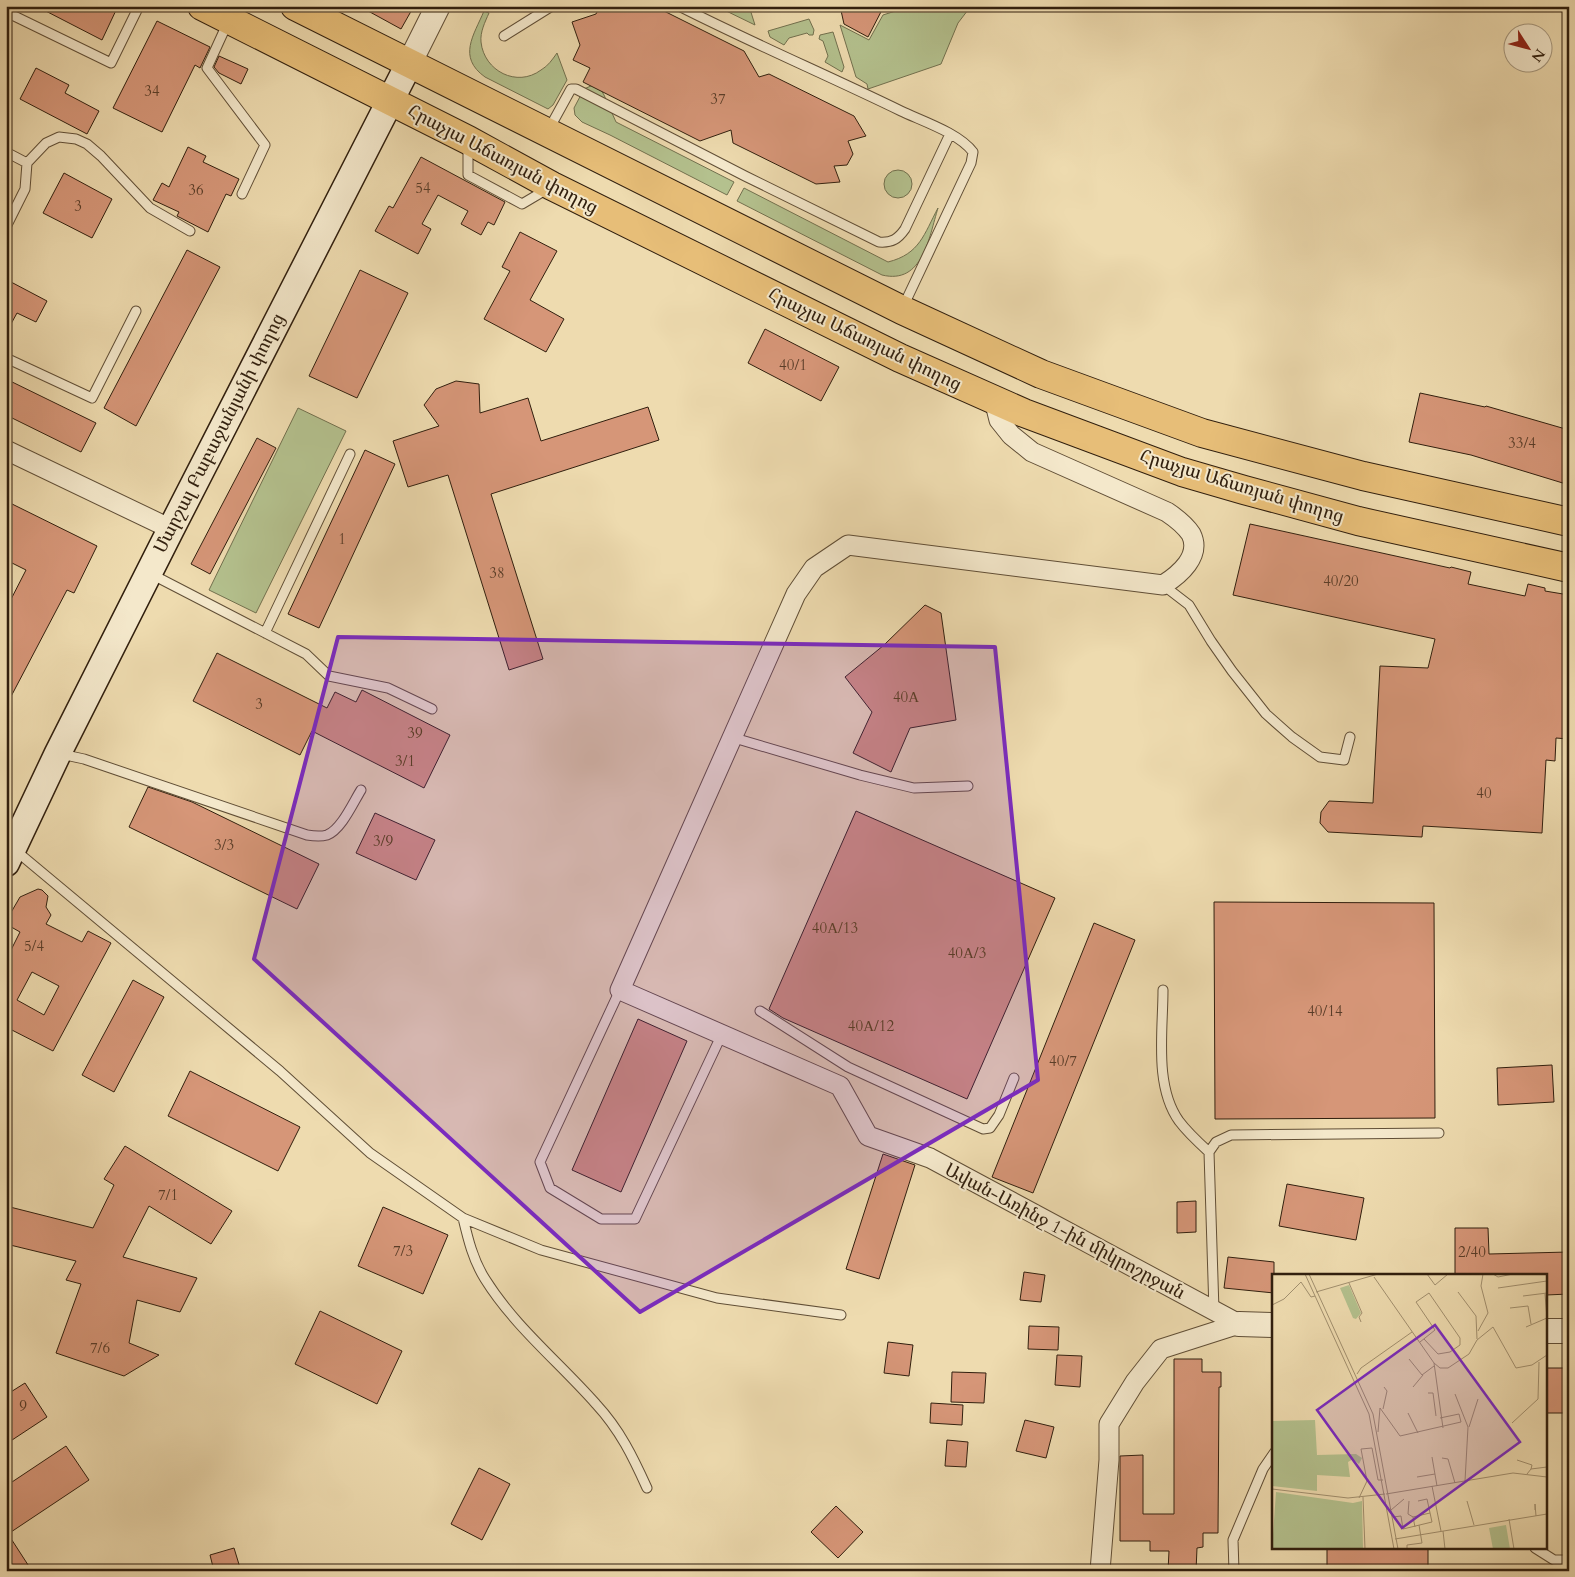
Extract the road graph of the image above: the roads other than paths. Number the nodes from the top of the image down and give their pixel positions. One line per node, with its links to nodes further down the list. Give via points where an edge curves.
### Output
1 (139, 6): 7 (lane, via 111,63)
2 (202, 6): 8 (highway, Հրաչյա Աճառյան փողոց)
3 (295, 6): 10 (highway)
4 (438, 6): 10 (street, Մարշալ Բաբաջանյանի փողոց)
5 (552, 6): 9 (lane)
6 (679, 6): 13 (lane)
7 (6, 12)
8 (229, 20): 11 (highway, Հրաչյա Աճառյան փողոց); 16 (lane, via 207,68 265,145)
9 (504, 36)
10 (409, 64): 11 (main road, Մարշալ Բաբաջանյանի փողոց); 12 (highway)
11 (389, 100): 22 (highway, Հրաչյա Աճառյան փողոց, via 552,186 900,358); 26 (main road, Մարշալ Բաբաջանյանի փողոց)
12 (547, 133): 13 (lane, via 571,89 576,89 825,216 879,242 888,243 905,229); 19 (highway)
13 (950, 134): 19 (lane, via 967,144 973,152 970,163)
14 (6, 152): 15 (lane)
15 (27, 163): 17 (lane, via 25,190); 18 (lane, via 46,143 59,137 76,139 101,156 150,208)
16 (242, 194)
17 (6, 227)
18 (190, 231)
19 (902, 310): 25 (highway, via 1041,374 1202,433 1363,476)
20 (136, 311): 21 (lane, via 92,398)
21 (6, 358)
22 (994, 400): 27 (highway, Հրաչյա Աճառյան փողոց, via 1163,465 1217,482 1358,521); 29 (street, via 999,420 1032,452 1167,512 1184,525 1194,548 1179,575)
23 (6, 450): 26 (street)
24 (350, 454): 30 (lane)
25 (1569, 522)
26 (171, 529): 28 (main road, Մարշալ Բաբաջանյանի փողոց)
27 (1569, 568)
28 (149, 573): 30 (lane); 34 (main road, Մարշալ Բաբաջանյանի փողոց)
29 (1163, 585): 32 (street, via 848,545 814,568 796,594); 33 (lane, via 1189,605 1232,671 1266,714 1292,737 1320,758 1344,760)
30 (265, 633): 31 (lane, via 306,654 329,676 388,688)
31 (432, 709)
32 (731, 737): 35 (lane, via 914,788); 38 (street)
33 (1350, 737)
34 (58, 753): 36 (lane, via 307,835 328,835 337,828); 37 (main road, Մարշալ Բաբաջանյանի փողոց)
35 (968, 786)
36 (361, 790)
37 (10, 856): 46 (lane, via 280,1071 370,1153)
38 (620, 990): 41 (street); 41 (lane, via 540,1162 550,1188 600,1219 636,1219)
39 (1163, 990): 45 (lane, via 1162,1080 1169,1103 1179,1120)
40 (760, 1010): 42 (lane)
41 (722, 1034): 42 (street)
42 (844, 1076): 43 (lane, via 983,1129 990,1128 999,1115); 47 (street, Ավան-Առինջ 1-ին միկրոշրջան, via 868,1136 930,1158)
43 (1014, 1078)
44 (1439, 1133): 45 (lane, via 1231,1135 1216,1142)
45 (1209, 1152): 47 (lane)
46 (463, 1218): 48 (lane, via 541,1250 716,1298); 54 (lane, via 470,1248 484,1278 520,1326 597,1405 626,1442)
47 (1214, 1311): 49 (street, Ավան-Առինջ 1-ին միկրոշրջան)
48 (841, 1315)
49 (1239, 1324): 50 (street); 57 (street, via 1161,1349 1135,1382 1109,1424)
50 (1272, 1325)
51 (1548, 1331): 52 (street)
52 (1569, 1331)
53 (1272, 1456): 58 (lane, via 1262,1469 1233,1540)
54 (647, 1488)
55 (1538, 1550): 56 (lane, via 1554,1560)
56 (1569, 1560)
57 (1100, 1571)
58 (1234, 1571)

